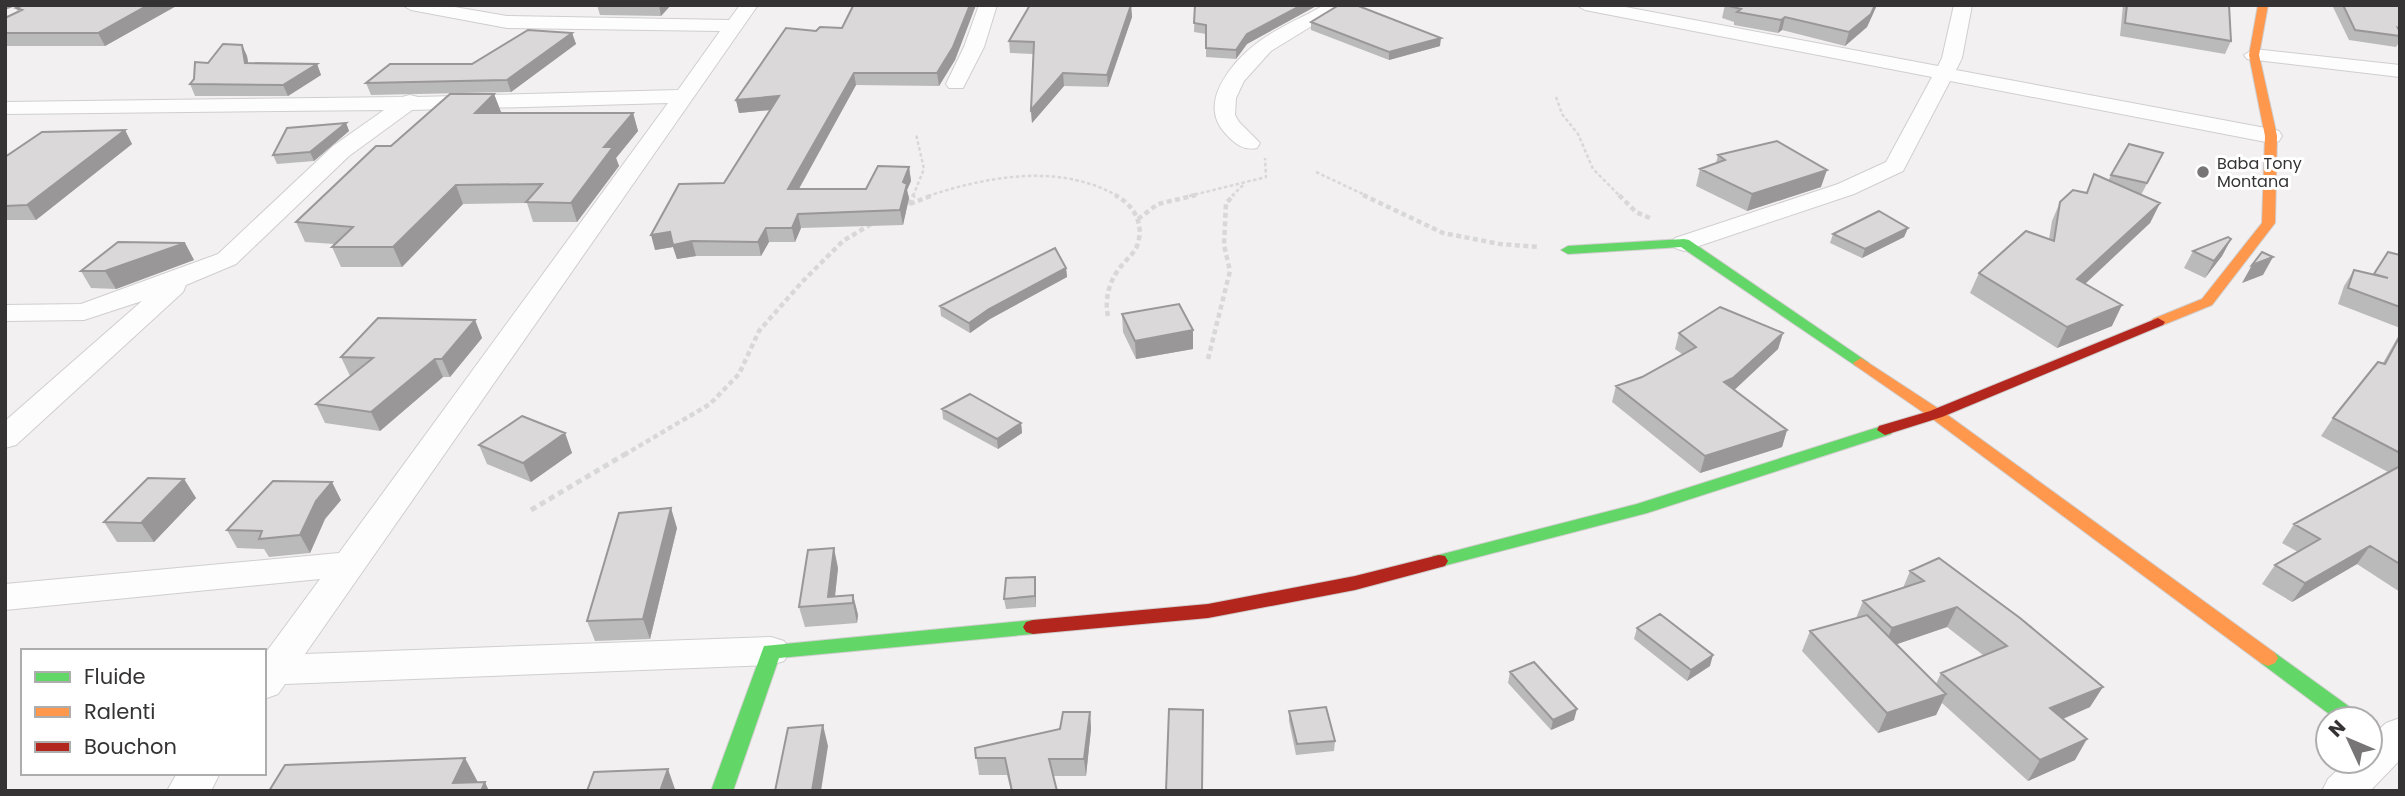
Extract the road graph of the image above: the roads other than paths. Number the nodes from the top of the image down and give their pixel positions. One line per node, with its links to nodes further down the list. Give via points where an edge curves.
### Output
1 (411, 5): 10 (street)
2 (528, 5): 10 (street)
3 (988, 5): 14 (street)
4 (1295, 5): 8 (street)
5 (1585, 5): 13 (street)
6 (1963, 5): 13 (street)
7 (2263, 5): 11 (street)
8 (1333, 8): 19 (street, via 1258,52 1236,78 1224,114)
9 (742, 15): 10 (street); 15 (street)
10 (507, 22)
11 (2253, 55): 12 (street); 18 (street)
12 (2400, 71)
13 (1946, 73): 18 (street); 20 (street, via 1895,166 1846,189)
14 (956, 84)
15 (685, 96): 16 (street); 26 (street)
16 (410, 101): 17 (street); 22 (street, via 341,151 227,259)
17 (5, 108)
18 (2271, 136): 24 (street, via 2268,223 2207,302)
19 (1249, 143)
20 (1684, 243): 21 (street); 24 (street)
21 (1568, 250)
22 (184, 277): 23 (street, via 84,312); 25 (street)
23 (5, 313)
24 (1936, 414): 28 (street, via 1641,509 1354,583 1208,611); 30 (street)
25 (5, 438)
26 (351, 564): 27 (street); 29 (street)
27 (5, 597)
28 (771, 651): 29 (street); 34 (street)
29 (269, 677)
30 (2332, 705)
31 (2389, 741): 35 (street)
32 (199, 775): 33 (street)
33 (188, 791)
34 (722, 791)
35 (2343, 791)

